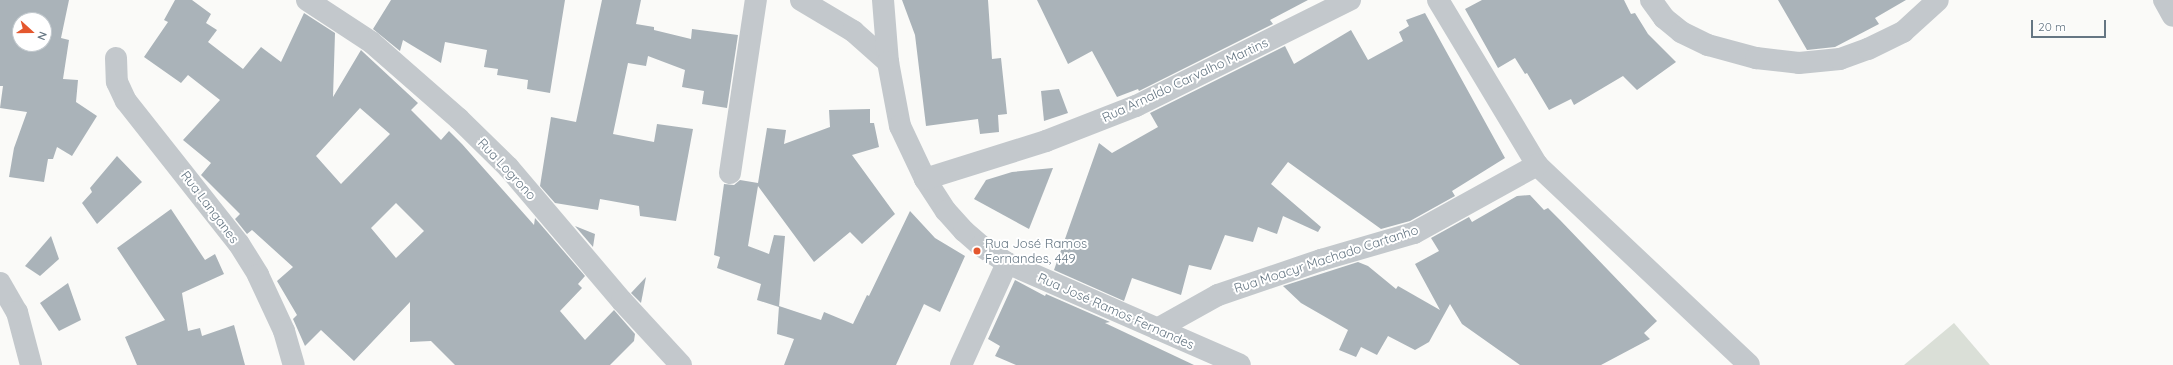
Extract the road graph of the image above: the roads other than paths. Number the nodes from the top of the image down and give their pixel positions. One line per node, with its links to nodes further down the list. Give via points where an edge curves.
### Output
1 (307, 0): 21 (street, Rua Logrono, via 371,42 464,124 508,167 622,301)
2 (756, 0): 14 (street)
3 (801, 0): 12 (street, via 853,31)
4 (883, 0): 12 (street, Rua José Ramos Fernandes)
5 (1350, 0): 15 (street, Rua Arnaldo Carvalho Martins, via 1136,106 1046,141)
6 (1438, 0): 13 (street)
7 (1651, 0): 8 (street, via 1664,18 1681,32 1708,45 1756,58 1799,63 1840,59 1868,49 1903,32)
8 (1938, 0)
9 (2164, 0): 10 (street)
10 (2173, 16)
11 (116, 58): 20 (street, Rua Langanes, via 117,82 126,101 213,209 258,275 284,331)
12 (888, 62): 15 (street, Rua José Ramos Fernandes, via 900,126)
13 (1537, 165): 18 (street, Rua Moacyr Machado Cartanho, via 1414,233 1321,260 1218,295); 24 (street)
14 (730, 173)
15 (925, 179): 16 (street, Rua José Ramos Fernandes, via 946,211 964,232)
16 (1007, 263): 18 (street, Rua José Ramos Fernandes); 22 (street)
17 (0, 283): 19 (street, via 17,312)
18 (1157, 329): 23 (street, Rua José Ramos Fernandes)
19 (31, 365)
20 (294, 365)
21 (682, 365)
22 (961, 365)
23 (1240, 365)
24 (1749, 365)

